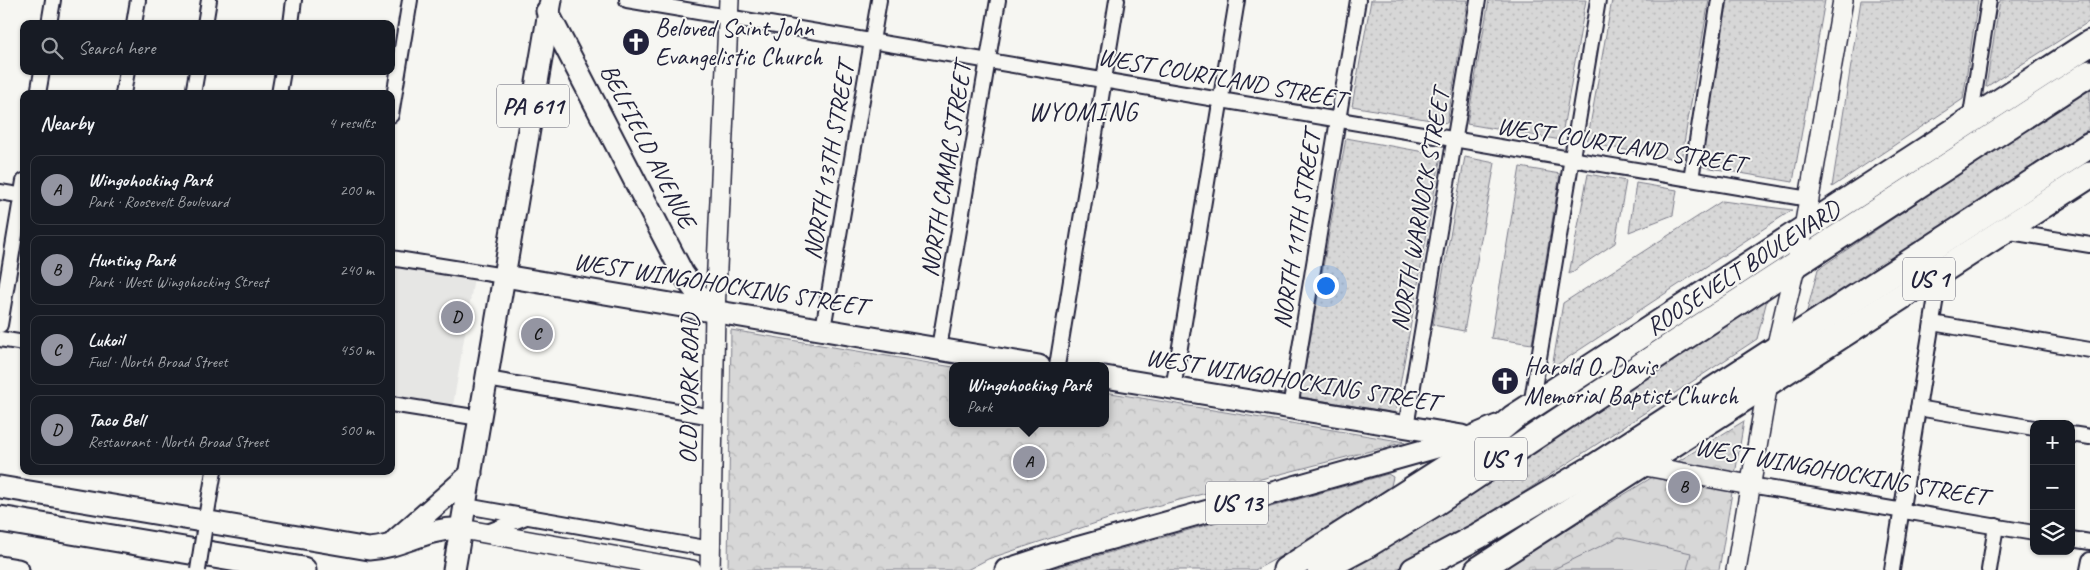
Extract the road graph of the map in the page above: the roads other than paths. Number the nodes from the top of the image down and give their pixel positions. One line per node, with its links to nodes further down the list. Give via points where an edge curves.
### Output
1 (53, 0): 19 (street)
2 (138, 0): 20 (street)
3 (209, 0): 21 (street)
4 (294, 0): 22 (street)
5 (410, 0): 36 (street)
6 (626, 0): 18 (street, WEST COURTLAND STREET)
7 (879, 0): 23 (street, NORTH 13TH STREET)
8 (998, 0): 25 (street, NORTH CAMAC STREET)
9 (1117, 0): 31 (street)
10 (1238, 0): 38 (street)
11 (1358, 0): 40 (street, NORTH 11TH STREET)
12 (1478, 0): 42 (street, NORTH WARNOCK STREET)
13 (1598, 0): 44 (street)
14 (1719, 0): 46 (street)
15 (1844, 0): 49 (street)
16 (1989, 0): 41 (street)
17 (547, 5): 57 (main road, PA 611); 58 (main road, BELFIELD AVENUE, via 683,274)
18 (729, 8): 23 (street, WEST COURTLAND STREET); 58 (street, OLD YORK ROAD)
19 (50, 20)
20 (135, 20)
21 (206, 20)
22 (291, 20)
23 (872, 41): 25 (street, WEST COURTLAND STREET); 61 (street, NORTH 13TH STREET)
24 (2090, 43): 39 (highway, ROOSEVELT BOULEVARD / US 1)
25 (987, 61): 31 (street, WEST COURTLAND STREET); 65 (street, NORTH CAMAC STREET)
26 (2090, 73): 37 (highway, ROOSEVELT BOULEVARD / US 1)
27 (41, 75): 32 (street)
28 (125, 75): 33 (street)
29 (196, 75): 34 (street)
30 (282, 75): 35 (street)
31 (1103, 80): 38 (street, WEST COURTLAND STREET); 68 (street)
32 (39, 90)
33 (124, 90)
34 (194, 90)
35 (280, 90)
36 (395, 91)
37 (2056, 95): 39 (highway); 55 (highway, ROOSEVELT BOULEVARD / US 1)
38 (1220, 100): 40 (street, WEST COURTLAND STREET); 72 (street)
39 (1995, 105): 41 (highway, ROOSEVELT BOULEVARD / US 1)
40 (1338, 120): 42 (street, WEST COURTLAND STREET); 74 (street, NORTH 11TH STREET)
41 (1970, 121): 51 (highway, ROOSEVELT BOULEVARD / US 1)
42 (1455, 140): 44 (street, WEST COURTLAND STREET); 79 (street, NORTH WARNOCK STREET)
43 (2090, 145): 64 (highway, US 1)
44 (1571, 159): 46 (street, WEST COURTLAND STREET); 76 (street)
45 (2090, 174): 52 (highway, US 1)
46 (1691, 180): 49 (street, WEST COURTLAND STREET)
47 (0, 192): 48 (street)
48 (20, 195)
49 (1810, 199): 51 (street)
50 (20, 213): 60 (street)
51 (1804, 228): 55 (street); 76 (highway, ROOSEVELT BOULEVARD / US 1)
52 (2003, 231): 53 (street); 56 (highway, US 1)
53 (2090, 245)
54 (395, 259): 57 (street, WEST WINGOHOCKING STREET)
55 (1797, 263): 64 (street); 116 (highway, US 1, via 1435,503)
56 (1940, 272): 59 (street); 71 (highway, US 1)
57 (504, 276): 58 (main road, WEST WINGOHOCKING STREET); 70 (main road, PA 611)
58 (714, 312): 61 (main road, WEST WINGOHOCKING STREET); 77 (street, OLD YORK ROAD)
59 (1932, 323): 66 (street); 75 (street)
60 (0, 325)
61 (823, 329): 65 (main road, WEST WINGOHOCKING STREET)
62 (0, 340): 63 (street)
63 (20, 342)
64 (1778, 347): 71 (street); 85 (highway, US 1)
65 (939, 348): 67 (main road, WEST WINGOHOCKING STREET)
66 (2090, 350)
67 (1017, 362)
68 (1058, 362)
69 (1109, 378): 72 (main road, WEST WINGOHOCKING STREET)
70 (487, 379): 77 (street); 78 (main road, PA 611)
71 (1768, 383): 84 (highway, US 1); 88 (street)
72 (1173, 389): 74 (main road, WEST WINGOHOCKING STREET)
73 (395, 405): 78 (street)
74 (1290, 408): 79 (main road, WEST WINGOHOCKING STREET)
75 (1918, 408): 80 (street); 91 (street)
76 (1522, 412): 83 (main road, ROOSEVELT BOULEVARD / US 13); 115 (highway, US 1, via 1480,446)
77 (713, 417): 103 (street, OLD YORK ROAD)
78 (480, 418): 86 (main road, PA 611)
79 (1406, 427): 83 (main road, WEST WINGOHOCKING STREET)
80 (2030, 427)
81 (2075, 435): 82 (street)
82 (2090, 437)
83 (1469, 438): 114 (main road, ROOSEVELT BOULEVARD / US 13)
84 (1640, 465): 88 (street, WEST WINGOHOCKING STREET); 105 (highway, US 1)
85 (1593, 468): 105 (highway); 117 (highway, US 1)
86 (470, 474): 90 (main road, PA 611); 102 (main road, via 402,536)
87 (213, 475): 94 (street)
88 (1750, 485): 91 (street, WEST WINGOHOCKING STREET); 118 (street)
89 (0, 487): 94 (main road)
90 (466, 506): 92 (street); 96 (main road, PA 611)
91 (1901, 510): 95 (street, WEST WINGOHOCKING STREET); 119 (street)
92 (526, 517): 98 (street); 103 (street)
93 (0, 520): 110 (highway)
94 (205, 526): 102 (main road); 108 (street, bridge)
95 (1996, 526): 97 (street, WEST WINGOHOCKING STREET); 120 (street)
96 (462, 529): 98 (street); 102 (main road, via 438,530); 111 (main road, PA 611)
97 (2030, 531)
98 (485, 533): 112 (street)
99 (0, 534): 109 (highway)
100 (2075, 540): 101 (street)
101 (2090, 542)
102 (380, 548)
103 (711, 549): 113 (street, OLD YORK ROAD)
104 (2090, 560): 121 (street)
105 (1487, 564)
106 (0, 567): 107 (main road)
107 (18, 570)
108 (198, 570)
109 (213, 570)
110 (303, 570)
111 (454, 570)
112 (692, 570)
113 (710, 570)
114 (1006, 570)
115 (1286, 570)
116 (1320, 570)
117 (1414, 570)
118 (1736, 570)
119 (1892, 570)
120 (1989, 570)
121 (2088, 570)

